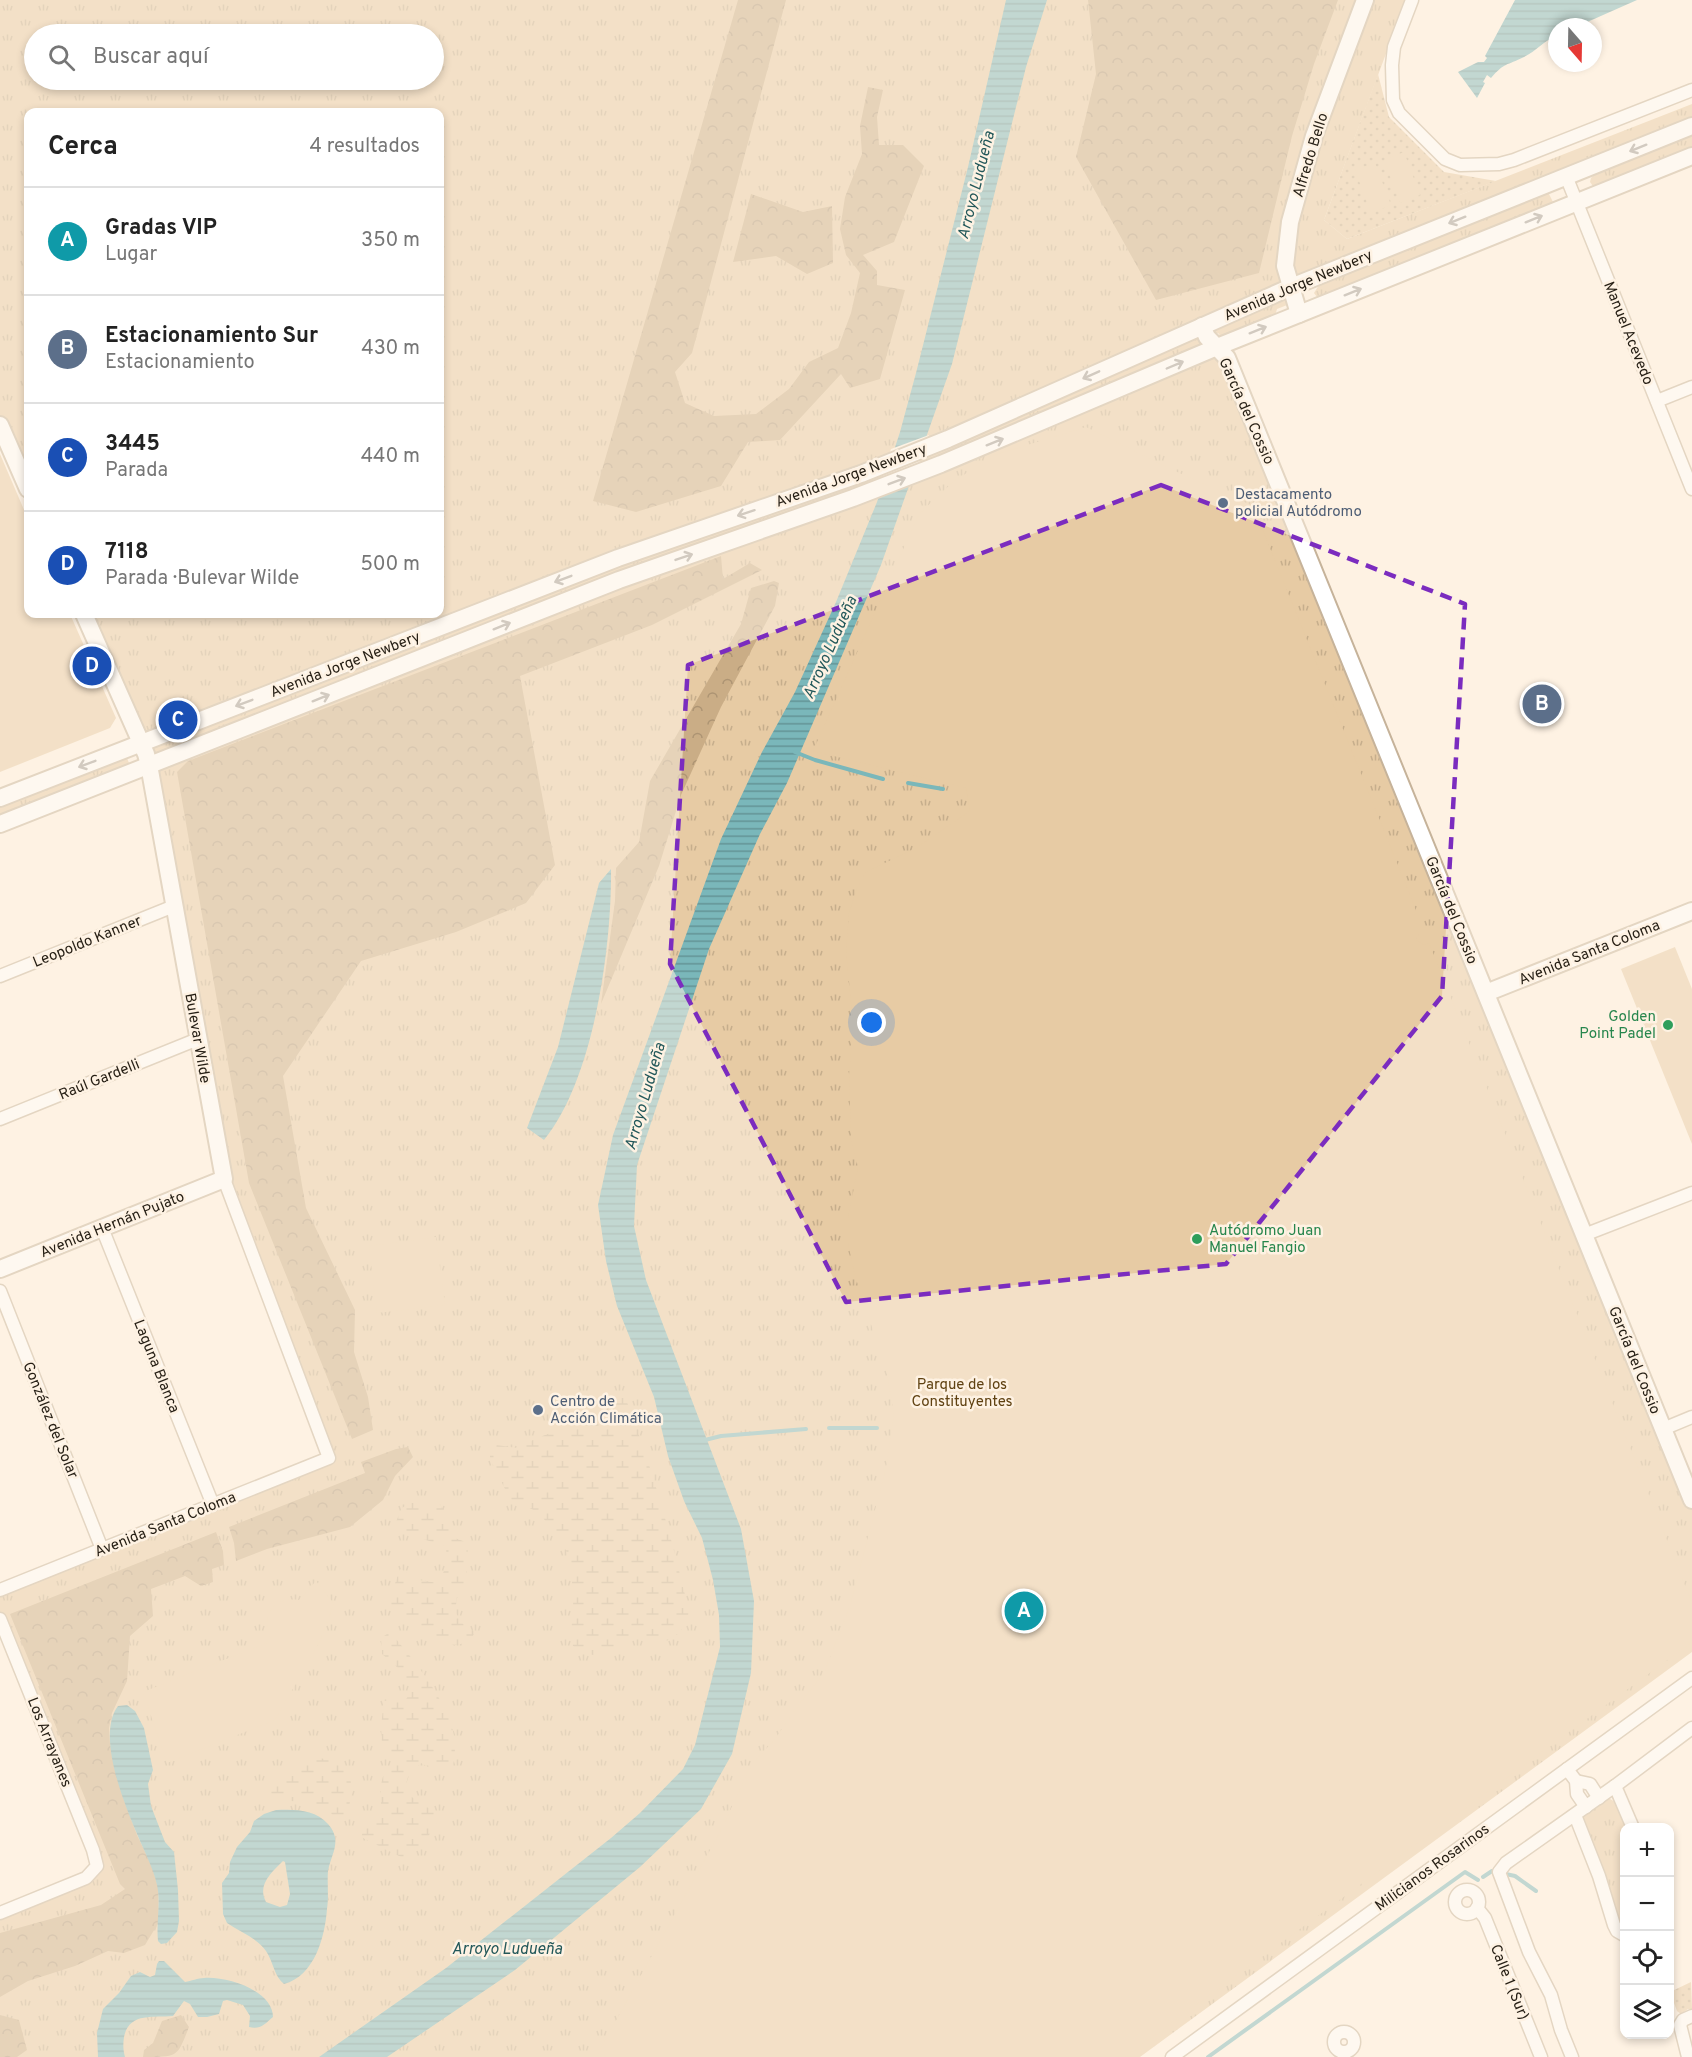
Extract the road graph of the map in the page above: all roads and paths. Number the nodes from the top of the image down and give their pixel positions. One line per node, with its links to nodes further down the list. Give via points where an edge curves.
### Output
1 (1365, 0): 8 (main road, Alfredo Bello, via 1314,136 1290,222 1286,266)
2 (1412, 0): 3 (street, via 1394,47 1393,100 1400,113 1445,159 1460,165 1514,160)
3 (1692, 90)
4 (1692, 126): 6 (main road, Avenida Jorge Newbery, one-way to 6)
5 (1692, 156): 7 (main road, Avenida Jorge Newbery)
6 (1566, 176): 7 (street, Manuel Acevedo); 8 (main road, Avenida Jorge Newbery, one-way to 8)
7 (1576, 202): 9 (main road, Avenida Jorge Newbery, one-way to 7); 13 (street, Manuel Acevedo)
8 (1291, 286): 9 (main road, Alfredo Bello); 10 (main road, Avenida Jorge Newbery)
9 (1299, 314): 11 (main road, Avenida Jorge Newbery, one-way to 9)
10 (1202, 326): 11 (main road, García del Cossio); 18 (main road, Avenida Jorge Newbery, one-way to 18, via 861,474 618,558)
11 (1217, 347): 19 (main road, Avenida Jorge Newbery, one-way to 11, via 619,579 941,464); 25 (main road, García del Cossio, via 1227,358)
12 (1692, 387): 13 (street)
13 (1657, 401): 16 (street, Manuel Acevedo)
14 (0, 425): 15 (main road)
15 (24, 480)
16 (1692, 489)
17 (86, 618): 18 (main road, Bulevar Wilde)
18 (141, 743): 19 (main road, Bulevar Wilde); 20 (main road, Avenida Jorge Newbery, one-way to 20)
19 (149, 765): 21 (main road, Avenida Jorge Newbery); 22 (main road, Bulevar Wilde)
20 (0, 798)
21 (0, 824)
22 (174, 906): 24 (street, Leopoldo Kanner); 26 (main road, Bulevar Wilde)
23 (1692, 911): 25 (main road, Avenida Santa Coloma)
24 (0, 976)
25 (1486, 993): 31 (main road, García del Cossio)
26 (198, 1040): 27 (street, Raúl Gardelli); 28 (main road, Bulevar Wilde)
27 (0, 1119)
28 (224, 1179): 30 (main road, Avenida Hernán Pujato); 36 (street, Bulevar Wilde)
29 (1692, 1193): 31 (street)
30 (102, 1228): 32 (main road, Avenida Hernán Pujato); 38 (street, Laguna Blanca)
31 (1584, 1235): 35 (main road, García del Cossio)
32 (0, 1269)
33 (0, 1291): 39 (street, González del Solar)
34 (1692, 1417): 35 (street)
35 (1663, 1429): 37 (main road, García del Cossio)
36 (329, 1458): 38 (street, Avenida Santa Coloma)
37 (1692, 1500)
38 (213, 1505): 39 (street, Avenida Santa Coloma)
39 (102, 1549): 40 (street, Avenida Santa Coloma)
40 (0, 1590)
41 (0, 1619): 52 (street, Los Arrayanes, via 97,1866 86,1878)
42 (1692, 1678): 44 (street, Milicianos Rosarinos)
43 (1692, 1728): 46 (street)
44 (1567, 1769): 45 (street); 55 (street, Milicianos Rosarinos)
45 (1576, 1781): 47 (street, via 1590,1784); 48 (street, via 1577,1794)
46 (1615, 1786): 47 (street); 50 (street)
47 (1599, 1798): 48 (street)
48 (1586, 1807): 49 (street)
49 (1575, 1815): 53 (street); 57 (street, via 1499,1872 1529,1952 1551,1995)
50 (1631, 1823)
51 (1477, 1908): 56 (street, Calle 1 (Sur), via 1485,1918)
52 (0, 1913)
53 (1620, 1933)
54 (1692, 2016): 58 (street, via 1680,2025)
55 (1172, 2057)
56 (1541, 2057)
57 (1572, 2057)
58 (1688, 2057)

